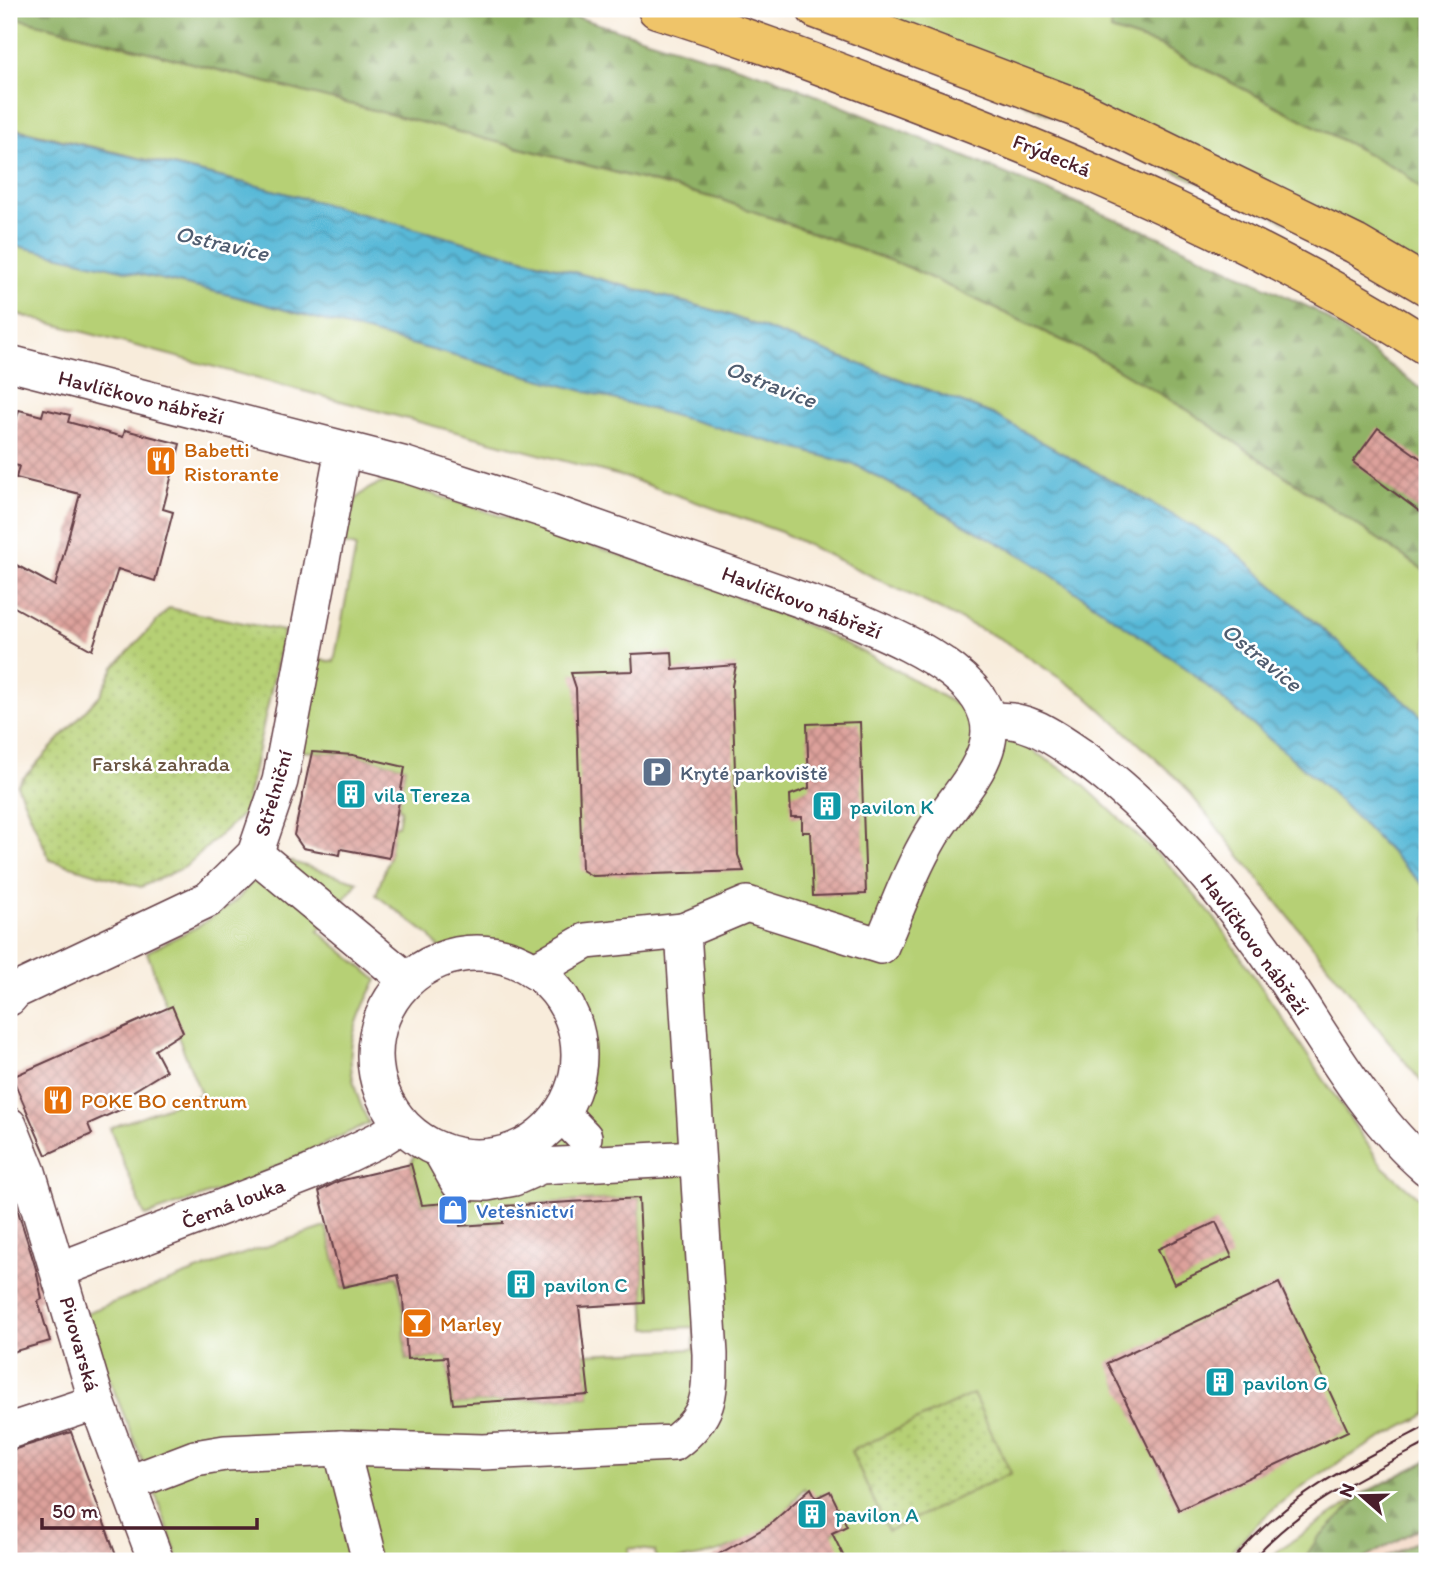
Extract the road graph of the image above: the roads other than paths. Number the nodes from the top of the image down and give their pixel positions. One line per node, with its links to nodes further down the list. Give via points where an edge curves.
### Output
1 (657, 9): 4 (main road, Frýdecká, via 786,52 1056,155 1164,203 1334,291)
2 (816, 9): 3 (main road, via 1077,108 1355,244)
3 (1427, 286)
4 (1427, 346)
5 (9, 363): 6 (street, Havlíčkovo nábřeží)
6 (343, 449): 7 (street, Havlíčkovo nábřeží, via 548,511 850,617 957,674 983,701); 8 (street, Střelniční, via 280,782)
7 (990, 721): 9 (street, via 991,733 979,766 931,836 881,946 747,904); 17 (street, Havlíčkovo nábřeží, via 1024,723 1050,734 1143,807 1183,848 1279,971 1357,1090)
8 (255, 853): 11 (street); 12 (street, Střelniční, via 209,899 15,991)
9 (683, 931): 10 (street, via 586,941); 16 (street)
10 (534, 971): 11 (street, via 513,960 469,953 425,967); 15 (street, via 565,1004 579,1047 573,1125 547,1130 507,1153 462,1157)
11 (407, 980): 14 (street, via 381,1018 375,1040 379,1086)
12 (9, 998)
13 (9, 1125): 18 (street, Pivovarská)
14 (402, 1125): 15 (street); 18 (street, Černá louka, via 310,1173)
15 (440, 1150): 16 (street, via 457,1182 486,1183 541,1166)
16 (697, 1158): 21 (street, via 710,1395 694,1429 674,1443 483,1452)
17 (1427, 1168)
18 (59, 1270): 19 (street, Pivovarská)
19 (97, 1402): 20 (street); 22 (street, Pivovarská)
20 (9, 1431)
21 (341, 1448): 22 (street, via 195,1458); 24 (street)
22 (127, 1484): 23 (street, Pivovarská)
23 (156, 1561)
24 (370, 1561)

